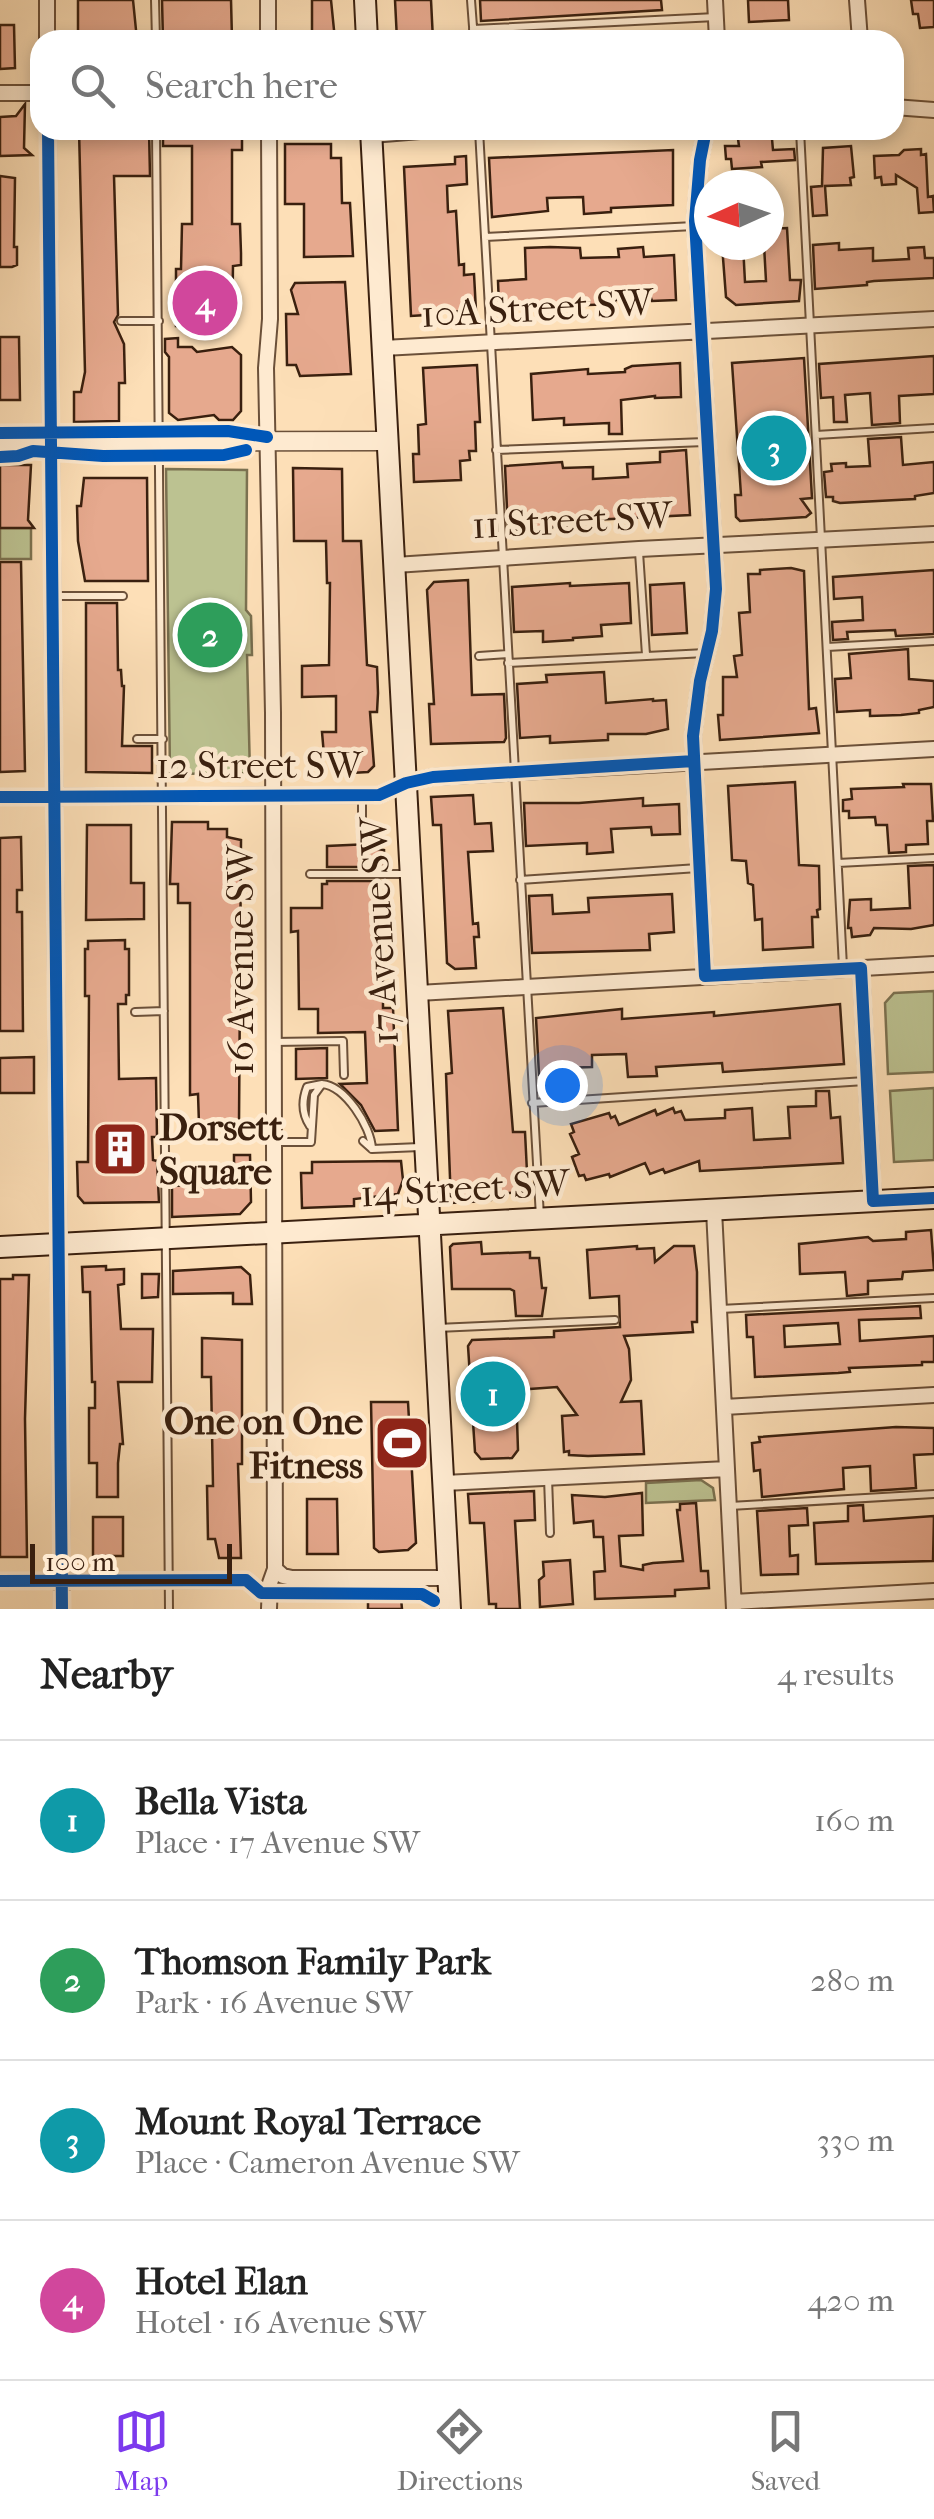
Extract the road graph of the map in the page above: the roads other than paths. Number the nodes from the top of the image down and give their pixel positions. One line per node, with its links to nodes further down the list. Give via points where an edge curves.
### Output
1 (47, 0): 9 (street)
2 (155, 0): 10 (lane)
3 (268, 0): 11 (street)
4 (364, 0): 12 (main road)
5 (472, 0): 13 (lane)
6 (715, 0): 8 (street)
7 (857, 0): 15 (street)
8 (716, 17): 13 (lane); 14 (street)
9 (47, 30)
10 (156, 30)
11 (268, 30)
12 (366, 30)
13 (473, 30)
14 (717, 30)
15 (859, 30)
16 (0, 93): 17 (street)
17 (30, 93)
18 (904, 108): 19 (street)
19 (934, 110)
20 (48, 140): 41 (street)
21 (156, 140): 33 (lane)
22 (269, 140): 43 (street, 16 Avenue SW)
23 (372, 140): 37 (main road, 17 Avenue SW)
24 (479, 140): 29 (lane)
25 (704, 140): 27 (street)
26 (801, 140): 34 (lane)
27 (699, 170)
28 (694, 226): 29 (lane)
29 (484, 237): 36 (lane)
30 (698, 260): 35 (street)
31 (934, 319): 34 (street, 10A Street SW)
32 (121, 321): 33 (lane)
33 (159, 321): 42 (lane)
34 (810, 326): 35 (street, 10A Street SW); 39 (lane)
35 (703, 333): 36 (street, 10A Street SW); 45 (street)
36 (490, 342): 37 (street, 10A Street SW); 46 (lane)
37 (383, 348): 44 (main road, 17 Avenue SW)
38 (934, 428): 39 (lane)
39 (816, 434): 48 (lane)
40 (0, 442): 41 (street)
41 (52, 442): 42 (street); 53 (street)
42 (160, 442): 43 (street); 62 (lane)
43 (268, 442): 44 (street); 68 (street, 16 Avenue SW)
44 (388, 442): 52 (main road, 17 Avenue SW)
45 (710, 442): 46 (lane); 49 (street)
46 (496, 450): 51 (lane)
47 (934, 534): 48 (street, 11 Street SW)
48 (821, 540): 49 (street, 11 Street SW); 56 (lane)
49 (714, 544): 50 (street, 11 Street SW); 57 (street, via 716,589)
50 (639, 548): 51 (street, 11 Street SW); 58 (lane)
51 (502, 557): 52 (street, 11 Street SW); 60 (lane)
52 (395, 565): 67 (main road, 17 Avenue SW)
53 (52, 596): 54 (lane); 71 (street)
54 (123, 596)
55 (934, 641): 56 (lane)
56 (827, 647): 64 (lane)
57 (706, 653): 58 (lane); 65 (street)
58 (646, 655): 60 (lane)
59 (479, 656): 60 (lane)
60 (508, 659): 66 (lane)
61 (137, 739): 62 (lane)
62 (163, 739): 70 (lane)
63 (934, 749): 64 (street, 12 Street SW)
64 (832, 754): 65 (street, 12 Street SW); 75 (lane)
65 (694, 761): 66 (street, 12 Street SW); 76 (street)
66 (514, 772): 67 (street, 12 Street SW); 79 (lane)
67 (406, 783): 69 (street, 12 Street SW, via 386,794); 78 (main road, 17 Avenue SW)
68 (271, 795): 69 (street, 12 Street SW); 70 (street, 12 Street SW); 88 (street, 16 Avenue SW)
69 (362, 795): 73 (lane)
70 (163, 796): 71 (street, 12 Street SW); 86 (lane)
71 (54, 797): 72 (street, 12 Street SW); 103 (street)
72 (0, 798)
73 (362, 823)
74 (934, 858): 75 (lane)
75 (838, 863): 82 (lane)
76 (700, 868): 79 (lane); 83 (street)
77 (310, 874): 78 (lane)
78 (411, 874): 85 (main road, 17 Avenue SW)
79 (520, 880): 84 (lane)
80 (934, 964): 81 (street)
81 (861, 968): 82 (street); 90 (street)
82 (843, 969): 83 (street)
83 (705, 976): 84 (street)
84 (526, 987): 85 (street); 91 (lane)
85 (418, 993): 94 (main road, 17 Avenue SW)
86 (164, 1011): 87 (lane); 102 (lane)
87 (135, 1012)
88 (273, 1042): 89 (lane, via 343,1041); 92 (street, 16 Avenue SW)
89 (344, 1074)
90 (866, 1080): 91 (lane); 97 (street)
91 (532, 1103): 99 (lane)
92 (274, 1142): 95 (lane, via 311,1142 314,1095 322,1084 346,1098 372,1136); 101 (street, 16 Avenue SW)
93 (363, 1142): 95 (lane)
94 (426, 1146): 95 (lane); 100 (main road, 17 Avenue SW)
95 (372, 1149)
96 (934, 1198): 97 (main road, 14 Street SW)
97 (873, 1201): 98 (main road, 14 Street SW)
98 (714, 1210): 99 (main road, 14 Street SW); 106 (street)
99 (540, 1219): 100 (main road, 14 Street SW)
100 (430, 1225): 101 (main road, 14 Street SW); 108 (main road, 17 Avenue SW)
101 (275, 1233): 102 (main road, 14 Street SW); 117 (street, 16 Avenue SW)
102 (166, 1238): 103 (main road, 14 Street SW); 120 (lane)
103 (58, 1244): 104 (main road, 14 Street SW); 119 (street)
104 (0, 1247)
105 (934, 1298): 106 (lane)
106 (719, 1310): 110 (street)
107 (614, 1320): 108 (lane)
108 (436, 1328): 113 (main road, 17 Avenue SW)
109 (934, 1395): 110 (street)
110 (724, 1406): 111 (street)
111 (727, 1468): 112 (street); 115 (street)
112 (548, 1477): 113 (street); 116 (lane)
113 (444, 1483): 118 (main road, 17 Avenue SW)
114 (934, 1494): 115 (lane)
115 (729, 1506): 124 (street)
116 (550, 1533)
117 (275, 1568): 118 (street, via 292,1578); 127 (street, 16 Avenue SW)
118 (449, 1578): 128 (main road, 17 Avenue SW)
119 (61, 1580): 120 (street); 122 (street); 125 (street)
120 (169, 1580): 121 (street); 126 (lane)
121 (246, 1580)
122 (0, 1581)
123 (934, 1591): 124 (street)
124 (734, 1606)
125 (62, 1609)
126 (169, 1609)
127 (269, 1609)
128 (450, 1609)

